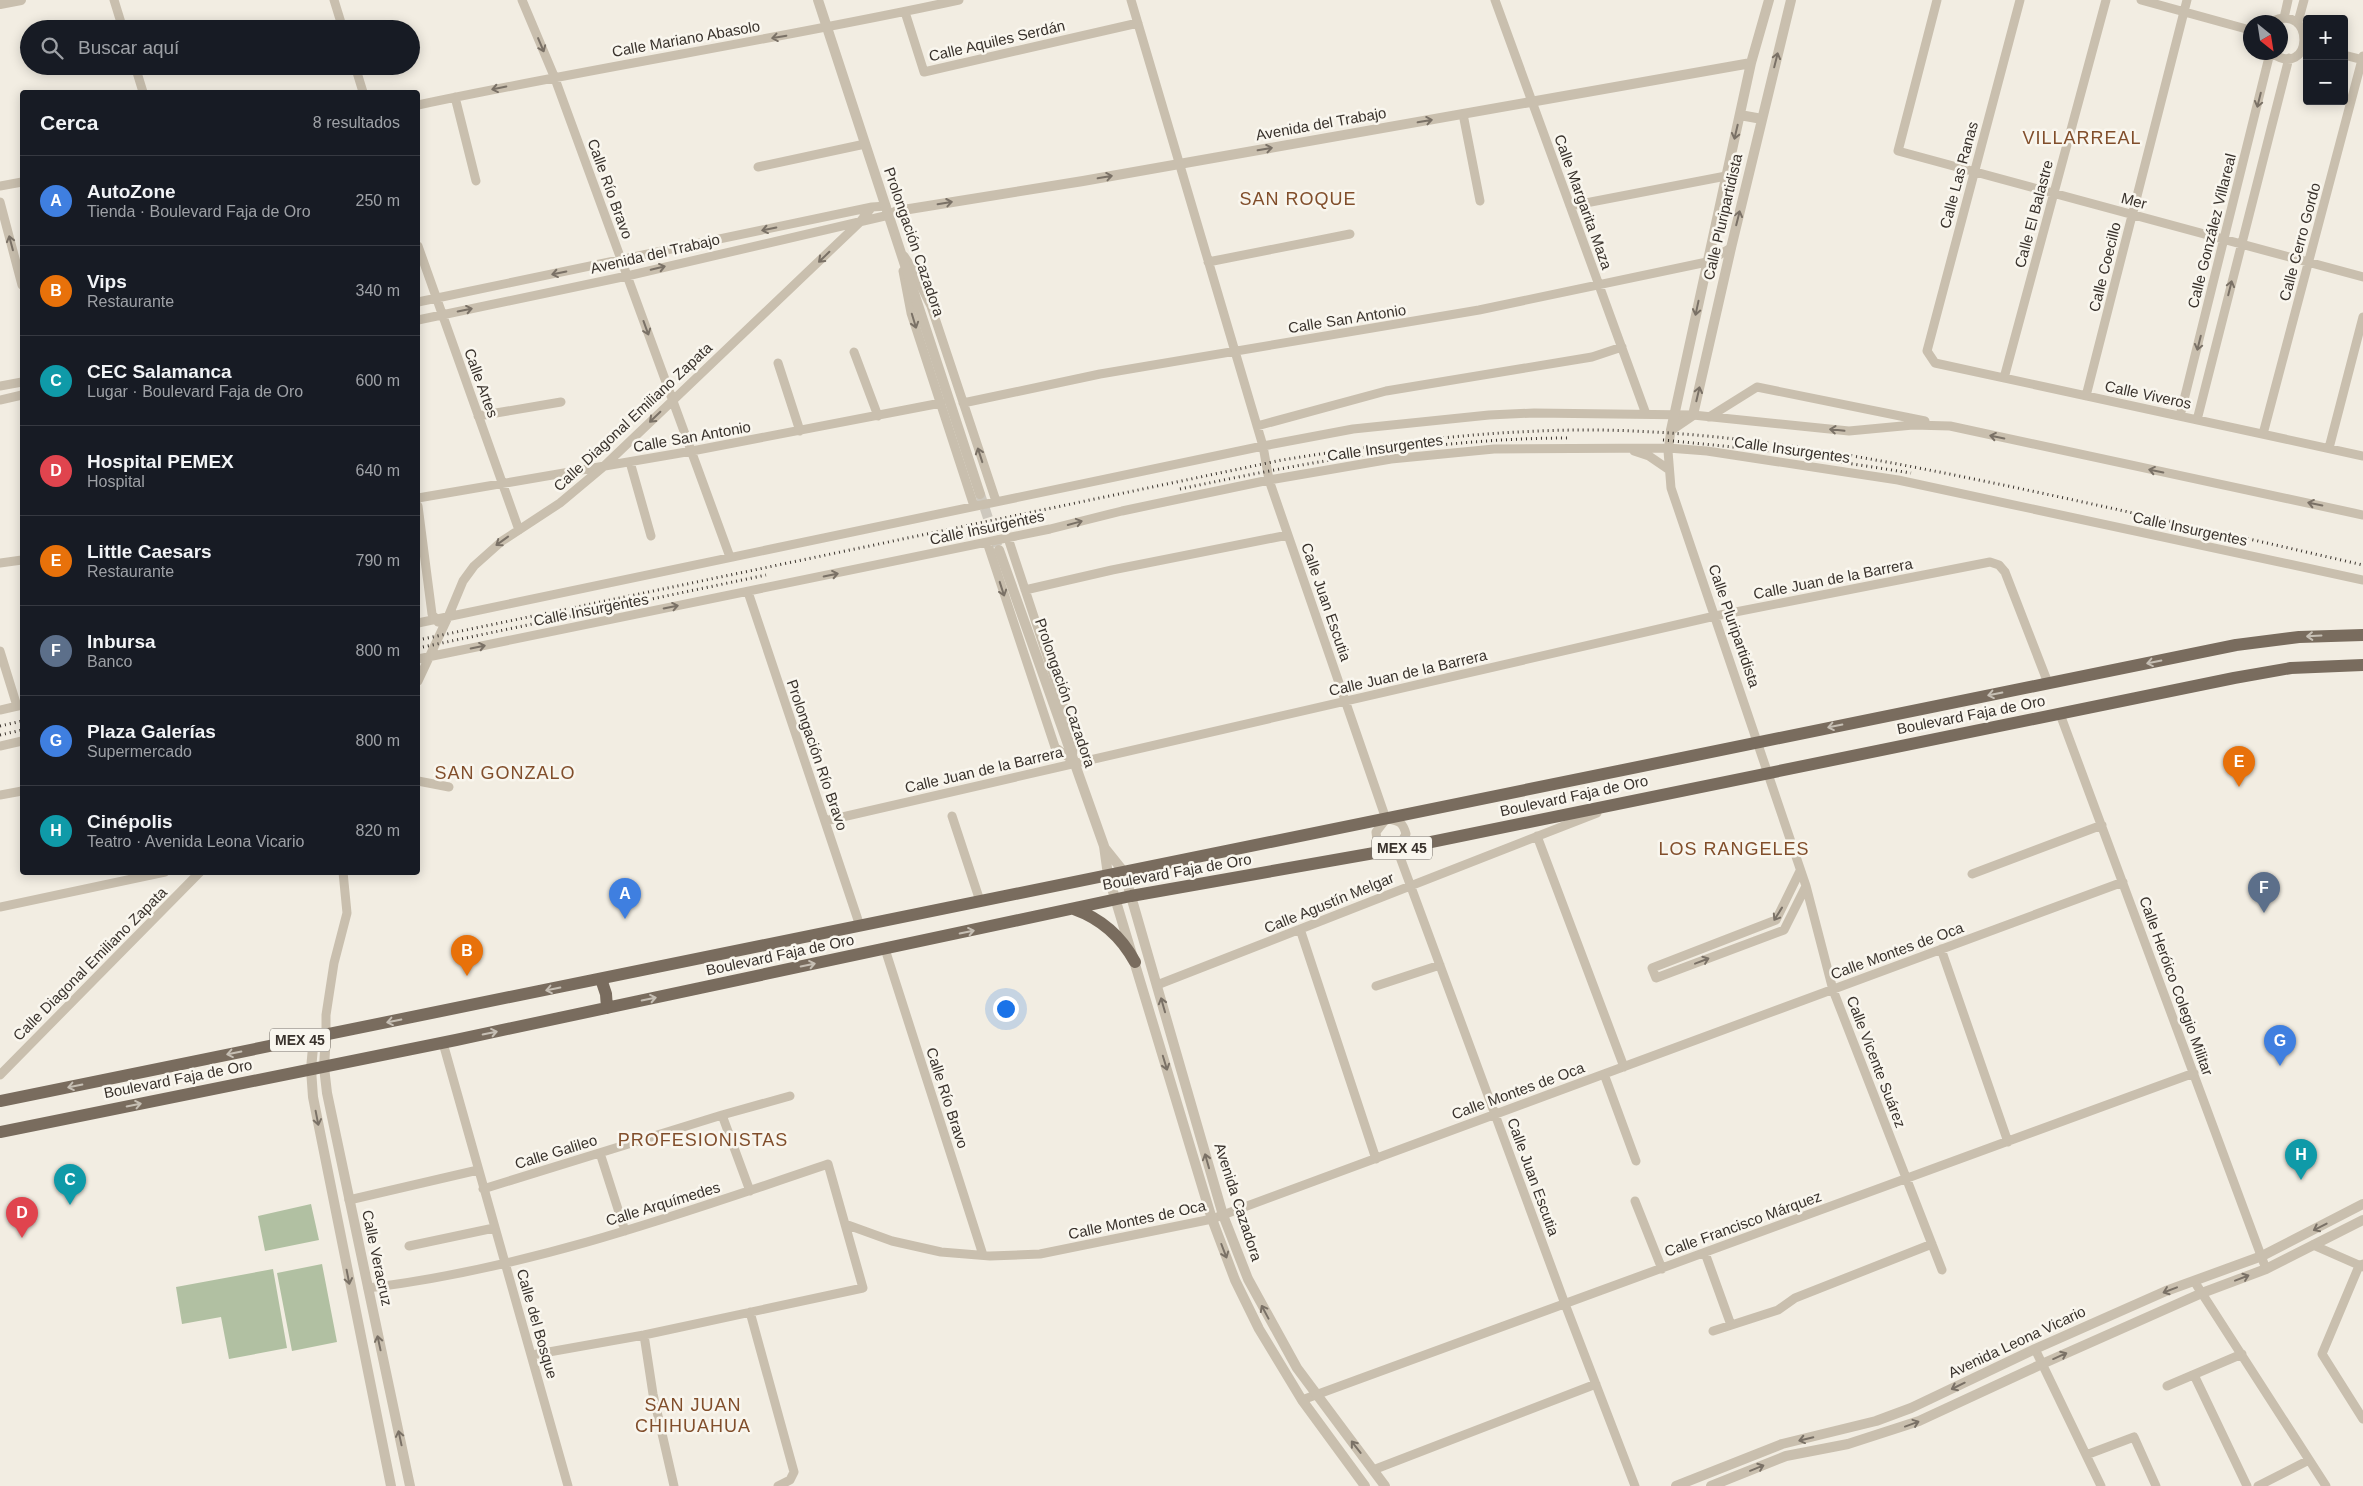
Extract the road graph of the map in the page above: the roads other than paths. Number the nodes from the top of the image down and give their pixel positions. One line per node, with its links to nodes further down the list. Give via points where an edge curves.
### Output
1 (21, 0): 19 (street)
2 (114, 0): 24 (street)
3 (334, 0): 25 (street)
4 (522, 0): 39 (street, Calle Río Bravo, one-way to 39)
5 (818, 0): 29 (street, Prolongación Cazadora)
6 (959, 0): 18 (street, Calle Mariano Abasolo)
7 (1131, 0): 27 (street, Calle Juan Escutia)
8 (1495, 0): 43 (street, Calle Margarita Maza)
9 (1768, 0): 36 (street, Calle Pluripartidista)
10 (1791, 0): 47 (street, Calle Pluripartidista, one-way to 10)
11 (1937, 0): 51 (street, Mer, via 1898,151)
12 (2020, 0): 51 (street, Calle Las Ranas)
13 (2106, 0): 56 (street, Calle El Balastre)
14 (2141, 0): 21 (street)
15 (2187, 0): 21 (street, Calle Coecillo)
16 (2288, 0): 22 (street)
17 (2304, 0): 26 (street)
18 (931, 3): 20 (street, Calle Mariano Abasolo)
19 (0, 4)
20 (905, 12): 27 (street, Calle Aquiles Serdán, via 924,72); 29 (street, Calle Mariano Abasolo)
21 (2184, 12): 28 (street); 62 (street, Calle Coecillo)
22 (2285, 15)
23 (2288, 19): 26 (street)
24 (120, 20)
25 (340, 20)
26 (2298, 22): 30 (street)
27 (1138, 24): 49 (street, Calle Juan Escutia)
28 (2243, 28)
29 (827, 29): 39 (street, Calle Mariano Abasolo, one-way to 39); 48 (street, Prolongación Cazadora)
30 (2303, 30)
31 (2303, 48): 33 (street)
32 (2348, 56): 34 (street)
33 (2289, 58): 66 (street, Calle González Villareal)
34 (2363, 59): 73 (street, Calle Cerro Gordo)
35 (2268, 60): 65 (street, Calle González Villareal, one-way to 65)
36 (1751, 63): 43 (street, Avenida del Trabajo); 46 (street, Calle Pluripartidista)
37 (138, 75): 40 (street)
38 (358, 75): 41 (street)
39 (554, 76): 42 (street, Calle Mariano Abasolo, one-way to 42); 70 (street, Calle Río Bravo)
40 (142, 90)
41 (362, 90)
42 (455, 97): 44 (street, Calle Mariano Abasolo); 53 (street)
43 (1532, 102): 45 (street, Avenida del Trabajo); 59 (street, Calle Margarita Maza)
44 (420, 106)
45 (1463, 114): 49 (street, Avenida del Trabajo, one-way to 45); 57 (street)
46 (1740, 115): 47 (street); 52 (street, Calle Pluripartidista, one-way to 52)
47 (1762, 119): 67 (street, Calle Pluripartidista, one-way to 47)
48 (865, 144): 50 (street); 61 (street, Prolongación Cazadora)
49 (1180, 164): 61 (street, Avenida del Trabajo, one-way to 49); 71 (street, Calle Juan Escutia)
50 (758, 167)
51 (1974, 172): 56 (street, Mer); 86 (street, Calle Las Ranas, via 1927,351)
52 (1726, 176): 59 (street); 72 (street, Calle Pluripartidista)
53 (476, 181)
54 (20, 182): 55 (street)
55 (0, 186)
56 (2054, 193): 62 (street, Mer); 88 (street, Calle El Balastre)
57 (1480, 201)
58 (0, 202): 75 (street, one-way to 58)
59 (1570, 206): 77 (street, Calle Margarita Maza)
60 (872, 207): 61 (street, Avenida del Trabajo); 63 (street, Calle Diagonal Emiliano Zapata); 70 (street, Avenida del Trabajo, one-way to 70)
61 (891, 211): 63 (street, Avenida del Trabajo); 69 (street, Prolongación Cazadora)
62 (2132, 214): 65 (street, Mer); 92 (street, Calle Coecillo)
63 (859, 223): 74 (street, Avenida del Trabajo, one-way to 63); 94 (street, Calle Diagonal Emiliano Zapata, one-way to 94)
64 (1350, 234): 71 (street)
65 (2224, 239): 66 (street, Mer); 103 (street, Calle González Villareal, one-way to 103)
66 (2242, 244): 73 (street, Mer); 105 (street, Calle González Villareal, one-way to 66)
67 (1731, 248): 72 (street, Calle San Antonio); 100 (street, Calle Pluripartidista, one-way to 67)
68 (420, 252): 78 (street, Calle Artes)
69 (904, 256): 96 (street, one-way to 96, via 903,270 911,314); 97 (street, via 931,306); 122 (street, Prolongación Cazadora)
70 (621, 260): 74 (street, Calle Río Bravo); 78 (street, Avenida del Trabajo, one-way to 78)
71 (1208, 262): 84 (street, Calle Juan Escutia)
72 (1707, 262): 77 (street, Calle San Antonio); 99 (street, Calle Pluripartidista, one-way to 99)
73 (2309, 262): 76 (street, Mer); 110 (street, Calle Cerro Gordo)
74 (627, 276): 80 (street, Avenida del Trabajo, one-way to 74); 94 (street, Calle Río Bravo, one-way to 94)
75 (20, 277)
76 (2363, 277)
77 (1599, 286): 83 (street, Calle Margarita Maza); 84 (street, Calle San Antonio, via 1368,330)
78 (436, 298): 79 (street, Avenida del Trabajo); 80 (street, Calle Artes)
79 (420, 302)
80 (442, 315): 82 (street, Avenida del Trabajo); 101 (street, Calle Artes)
81 (2363, 317): 114 (street)
82 (420, 320)
83 (1622, 347): 98 (street, Calle Margarita Maza); 106 (street, via 1592,358 1386,391)
84 (1235, 351): 97 (street, Calle San Antonio, via 1100,374); 106 (street, Calle Juan Escutia)
85 (854, 352): 102 (street)
86 (1929, 357): 88 (street, Calle Viveros, via 1935,363)
87 (778, 363): 108 (street)
88 (2004, 378): 92 (street, Calle Viveros)
89 (20, 382): 90 (street)
90 (0, 386)
91 (20, 395): 93 (street)
92 (2086, 396): 103 (street, Calle Viveros)
93 (0, 400)
94 (673, 400): 115 (street, Calle Río Bravo); 118 (street, Calle Diagonal Emiliano Zapata, one-way to 118)
95 (561, 402): 101 (street)
96 (941, 403): 102 (street, Calle San Antonio); 125 (street)
97 (963, 403): 124 (street, one-way to 97)
98 (1646, 414): 99 (street, Calle Insurgentes); 111 (street, Calle Insurgentes, via 1489,415 1353,429)
99 (1674, 414): 100 (street, Calle Insurgentes); 109 (street, Calle Pluripartidista)
100 (1694, 415): 104 (street, Calle Insurgentes); 109 (street)
101 (478, 416): 121 (street, Calle Artes)
102 (878, 416): 108 (street, Calle San Antonio)
103 (2180, 416): 105 (street, Calle Viveros)
104 (1709, 417): 107 (street, Calle Insurgentes, one-way to 104, via 1913,425 1849,431); 107 (street, via 1757,387)
105 (2197, 420): 110 (street, Calle Viveros)
106 (1257, 426): 111 (street, Calle Juan Escutia)
107 (1950, 426): 126 (street, Calle Insurgentes, one-way to 107)
108 (800, 430): 115 (street, Calle San Antonio)
109 (1671, 430): 113 (street, Calle Pluripartidista)
110 (2263, 434): 114 (street, Calle Viveros)
111 (1263, 446): 120 (street, Calle Juan Escutia); 124 (street, Calle Insurgentes)
112 (1622, 448): 113 (street, Calle Insurgentes); 119 (street, via 1649,456); 120 (street, Calle Insurgentes, via 1494,449 1391,459)
113 (1668, 448): 119 (street, Calle Pluripartidista); 137 (street, Calle Insurgentes, via 1898,480)
114 (2329, 448): 116 (street, Calle Viveros)
115 (692, 451): 117 (street, Calle San Antonio); 134 (street, Calle Río Bravo)
116 (2363, 456)
117 (630, 462): 118 (street, Calle San Antonio); 130 (street)
118 (603, 467): 121 (street, Calle San Antonio); 128 (street, Calle Diagonal Emiliano Zapata, via 560,503)
119 (1668, 469): 140 (street, Calle Pluripartidista)
120 (1269, 480): 129 (street, Calle Juan Escutia); 131 (street, Calle Insurgentes, one-way to 120)
121 (503, 484): 123 (street, Calle San Antonio); 128 (street, Calle Artes)
122 (980, 494)
123 (420, 498)
124 (996, 501): 125 (street, Calle Insurgentes)
125 (974, 506): 134 (street, Calle Insurgentes)
126 (2363, 515)
127 (420, 520): 141 (street)
128 (519, 530): 142 (street, Calle Diagonal Emiliano Zapata, one-way to 142, via 474,566 462,581)
129 (1288, 535): 138 (street, Calle Juan Escutia); 152 (street, Calle Juan Escutia)
130 (651, 536)
131 (1008, 538): 132 (street, Calle Insurgentes); 138 (street)
132 (987, 542): 139 (street, Calle Insurgentes, one-way to 132); 159 (street, one-way to 159, via 1055,747)
133 (999, 550): 159 (street, Prolongación Cazadora)
134 (730, 558): 142 (street, Calle Insurgentes)
135 (20, 560): 136 (street)
136 (0, 563)
137 (2363, 580)
138 (1025, 590): 159 (street, via 1075,740)
139 (748, 592): 147 (street, Calle Insurgentes, one-way to 139); 168 (street, Prolongación Río Bravo)
140 (1715, 616): 151 (street, Calle Juan de la Barrera, via 1990,562 1999,564 2005,572); 152 (street, Calle Juan de la Barrera); 157 (street, Calle Pluripartidista)
141 (434, 617): 142 (street, Calle Insurgentes); 143 (street, Calle Insurgentes); 144 (street)
142 (448, 617): 144 (street, Calle Diagonal Emiliano Zapata)
143 (420, 622)
144 (443, 628): 147 (street, Calle Diagonal Emiliano Zapata)
145 (2363, 635): 151 (main road, Boulevard Faja de Oro / MEX 45, one-way to 151, via 2300,637 2236,645)
146 (0, 650): 153 (street)
147 (430, 656): 148 (street, Calle Insurgentes); 150 (street, Calle Diagonal Emiliano Zapata)
148 (420, 658)
149 (2363, 665): 155 (main road, Boulevard Faja de Oro / MEX 45, via 2291,668)
150 (420, 677)
151 (2048, 683): 157 (main road, Boulevard Faja de Oro / MEX 45, one-way to 157)
152 (1345, 701): 159 (street, Calle Juan de la Barrera); 167 (street, Calle Juan Escutia)
153 (20, 706): 154 (street)
154 (0, 710)
155 (2060, 714): 160 (main road, Boulevard Faja de Oro / MEX 45); 169 (street, Calle Heróico Colegio Militar)
156 (20, 741): 158 (street)
157 (1758, 742): 160 (street, Calle Pluripartidista); 167 (main road, Boulevard Faja de Oro / MEX 45)
158 (0, 746)
159 (1073, 761): 168 (street, Calle Juan de la Barrera); 171 (street, Prolongación Cazadora)
160 (1768, 772): 165 (main road, Boulevard Faja de Oro / MEX 45); 173 (street, Calle Vicente Suárez)
161 (420, 781): 162 (street)
162 (450, 788)
163 (20, 791): 164 (street)
164 (0, 796)
165 (1622, 802): 170 (street, Calle Agustín Melgar); 172 (main road, Boulevard Faja de Oro / MEX 45)
166 (952, 816): 185 (street)
167 (1386, 819): 172 (street, via 1404,825 1406,834); 172 (street, via 1376,832 1377,841); 174 (main road, Boulevard Faja de Oro / MEX 45)
168 (824, 820): 188 (street, Prolongación Río Bravo)
169 (2102, 825): 175 (street); 180 (street, Calle Heróico Colegio Militar)
170 (1537, 836): 181 (street, Calle Agustín Melgar); 204 (street)
171 (1104, 846): 174 (street, Prolongación Cazadora); 179 (street, Prolongación Cazadora)
172 (1397, 849): 181 (street, Calle Juan Escutia); 183 (main road, Boulevard Faja de Oro / MEX 45)
173 (1800, 871): 182 (street, Calle Vicente Suárez); 190 (street, one-way to 190, via 1776,920)
174 (1124, 872): 179 (main road, Boulevard Faja de Oro / MEX 45); 183 (street, Prolongación Cazadora)
175 (1972, 874)
176 (151, 875): 186 (street)
177 (197, 875): 208 (street, Calle Diagonal Emiliano Zapata)
178 (343, 875): 201 (street, via 348,913 334,963)
179 (1108, 875): 184 (street, Prolongación Cazadora); 185 (main road, Boulevard Faja de Oro / MEX 45)
180 (2123, 882): 192 (street, Calle Montes de Oca); 206 (street, Calle Heróico Colegio Militar)
181 (1411, 886): 189 (street, Calle Agustín Melgar); 195 (street, Calle Juan Escutia)
182 (1806, 886): 193 (street, via 1784,930); 199 (street, Calle Vicente Suárez)
183 (1130, 896): 184 (main road, Boulevard Faja de Oro / MEX 45); 197 (street, Avenida Cazadora)
184 (1115, 899): 187 (main road, Boulevard Faja de Oro / MEX 45); 194 (street, Avenida Cazadora)
185 (980, 901): 188 (main road, Boulevard Faja de Oro / MEX 45)
186 (0, 907)
187 (1074, 909): 191 (main road, Boulevard Faja de Oro / MEX 45, one-way to 187); 194 (main road, via 1110,929)
188 (860, 926): 196 (main road, Boulevard Faja de Oro / MEX 45)
189 (1300, 930): 197 (street, Calle Agustín Melgar); 216 (street)
190 (1721, 941): 193 (street); 193 (street, one-way to 193, via 1652,968 1656,978)
191 (885, 949): 200 (main road, Boulevard Faja de Oro / MEX 45, one-way to 191); 235 (street, Calle Río Bravo)
192 (1941, 949): 199 (street, Calle Montes de Oca); 214 (street)
193 (1725, 952)
194 (1135, 962): 226 (street, Avenida Cazadora, one-way to 226)
195 (1440, 964): 198 (street); 211 (street, Calle Juan Escutia)
196 (601, 979): 200 (main road); 201 (main road, Boulevard Faja de Oro / MEX 45, one-way to 201)
197 (1157, 985): 225 (street, Avenida Cazadora, one-way to 197)
198 (1376, 986)
199 (1833, 990): 204 (street, Calle Montes de Oca); 219 (street, Calle Vicente Suárez)
200 (607, 1008): 202 (main road, Boulevard Faja de Oro / MEX 45, one-way to 200)
201 (320, 1036): 203 (street, Calle Veracruz); 205 (street, Calle Veracruz); 210 (main road, Boulevard Faja de Oro / MEX 45, one-way to 210)
202 (442, 1043): 203 (main road, Boulevard Faja de Oro / MEX 45); 218 (street, Calle del Bosque)
203 (324, 1067): 205 (main road, Boulevard Faja de Oro / MEX 45); 222 (street, Calle Veracruz)
204 (1624, 1067): 207 (street, Calle Montes de Oca)
205 (311, 1069): 213 (main road, Boulevard Faja de Oro / MEX 45, one-way to 205); 265 (street, Calle Veracruz, one-way to 265, via 313,1097)
206 (2194, 1073): 214 (street, Calle Francisco Márquez); 236 (street, Calle Heróico Colegio Militar)
207 (1604, 1074): 211 (street, Calle Montes de Oca); 217 (street)
208 (0, 1075)
209 (790, 1096): 212 (street, Calle Galileo)
210 (0, 1101)
211 (1495, 1114): 216 (street, Calle Montes de Oca); 245 (street, Calle Juan Escutia)
212 (722, 1115): 215 (street, Calle Galileo); 221 (street)
213 (2, 1128)
214 (2008, 1142): 219 (street, Calle Francisco Márquez)
215 (600, 1153): 220 (street, Calle Galileo); 230 (street)
216 (1376, 1158): 225 (street, Calle Montes de Oca)
217 (1636, 1161)
218 (478, 1170): 220 (street, Calle del Bosque); 222 (street)
219 (1907, 1179): 231 (street, Calle Vicente Suárez); 234 (street, Calle Francisco Márquez)
220 (484, 1189): 229 (street, Calle del Bosque)
221 (750, 1191): 228 (street, Calle Arquímedes, via 828,1164); 230 (street, Calle Arquímedes)
222 (349, 1200): 243 (street, Calle Veracruz)
223 (1635, 1201): 239 (street)
224 (2363, 1204): 236 (street, Avenida Leona Vicario, one-way to 236)
225 (1223, 1215): 226 (street, Calle Montes de Oca); 259 (street, Avenida Cazadora, one-way to 225, via 1248,1279)
226 (1212, 1219): 235 (street, Calle Montes de Oca, via 1040,1254); 260 (street, Avenida Cazadora, one-way to 260, via 1251,1313)
227 (2363, 1220): 232 (street, Avenida Leona Vicario)
228 (845, 1224): 235 (street, Calle Montes de Oca, via 892,1241 941,1252); 246 (street, via 863,1288)
229 (494, 1228): 233 (street); 237 (street, Calle del Bosque)
230 (625, 1231): 237 (street, Calle Arquímedes)
231 (1932, 1244): 241 (street, Calle Vicente Suárez); 247 (street, via 1795,1298 1778,1310)
232 (2313, 1245): 238 (street); 240 (street, Avenida Leona Vicario)
233 (409, 1246)
234 (1705, 1253): 239 (street, Calle Francisco Márquez); 247 (street)
235 (983, 1255)
236 (2262, 1256): 240 (street, Calle Heróico Colegio Militar); 242 (street, Avenida Leona Vicario)
237 (504, 1264): 243 (street, Calle Arquímedes); 252 (street, Calle del Bosque)
238 (2362, 1266): 261 (street, via 2322,1354)
239 (1662, 1268): 245 (street, Calle Francisco Márquez)
240 (2266, 1268): 244 (street, Avenida Leona Vicario, one-way to 240)
241 (1942, 1270)
242 (2194, 1281): 244 (street); 250 (street, Avenida Leona Vicario, one-way to 250)
243 (368, 1288): 266 (street, Calle Veracruz, one-way to 243)
244 (2202, 1293): 251 (street); 253 (street, Avenida Leona Vicario, one-way to 244)
245 (1565, 1304): 256 (street, Calle Juan Escutia); 259 (street, Calle Francisco Márquez)
246 (750, 1312): 249 (street); 269 (street, via 794,1472 790,1480)
247 (1731, 1325): 248 (street)
248 (1713, 1331)
249 (644, 1335): 252 (street); 268 (street, via 653,1394)
250 (2035, 1349): 253 (street); 254 (street, Avenida Leona Vicario)
251 (2242, 1354): 255 (street); 263 (street)
252 (532, 1355): 267 (street, Calle del Bosque)
253 (2042, 1364): 258 (street, Avenida Leona Vicario); 262 (street)
254 (1981, 1375): 258 (street); 273 (street, Avenida Leona Vicario, one-way to 273, via 1912,1408 1876,1421 1782,1444)
255 (2194, 1375): 257 (street); 277 (street)
256 (1596, 1384): 264 (street); 272 (street, Calle Juan Escutia)
257 (2167, 1386)
258 (1987, 1389): 274 (street, Avenida Leona Vicario, one-way to 258, via 1786,1456 1883,1434 1919,1422)
259 (1316, 1395): 260 (street, Calle Francisco Márquez); 264 (street, Avenida Cazadora, one-way to 259)
260 (1302, 1400): 270 (street, Avenida Cazadora)
261 (2363, 1419)
262 (2086, 1455): 275 (street); 276 (street, via 2134,1437)
263 (2309, 1460): 278 (street); 279 (street)
264 (1373, 1470): 271 (street, Avenida Cazadora)
265 (392, 1486)
266 (410, 1486)
267 (568, 1486)
268 (674, 1486)
269 (778, 1486)
270 (1365, 1486)
271 (1385, 1486)
272 (1635, 1486)
273 (1676, 1486)
274 (1711, 1486)
275 (2101, 1486)
276 (2156, 1486)
277 (2247, 1486)
278 (2258, 1486)
279 (2326, 1486)

